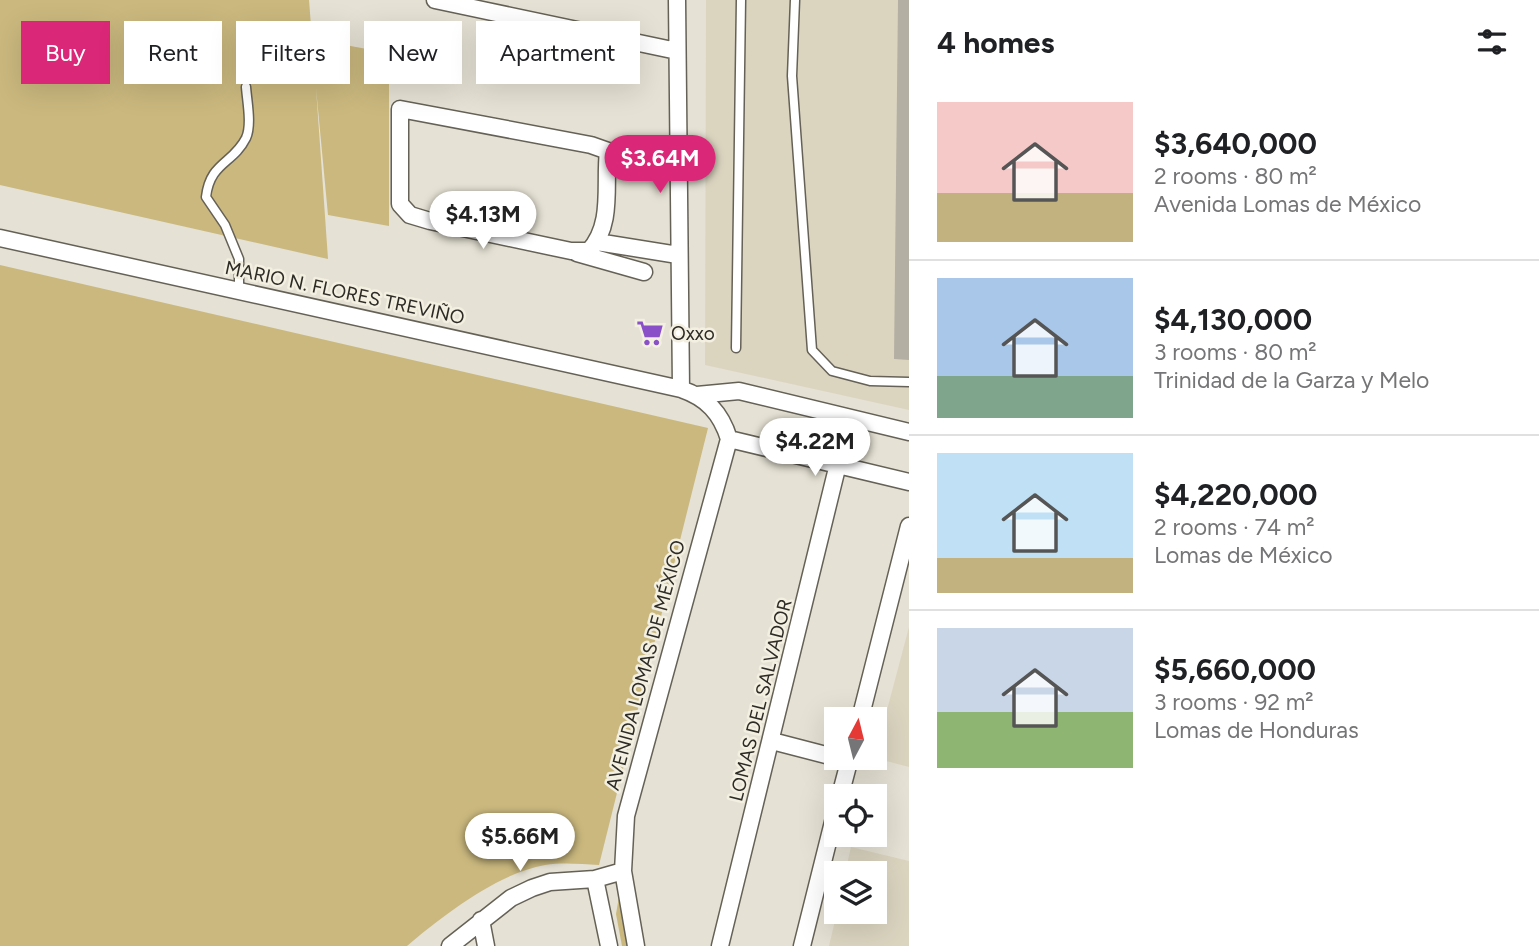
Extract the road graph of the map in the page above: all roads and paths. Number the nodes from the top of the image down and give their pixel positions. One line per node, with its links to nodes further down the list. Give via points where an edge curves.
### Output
1 (435, 0): 5 (street)
2 (677, 0): 5 (street)
3 (741, 0): 13 (lane)
4 (795, 0): 14 (lane, via 792,76 812,350 832,370 870,381)
5 (677, 51): 10 (street)
6 (246, 87): 12 (lane, via 247,136 217,168 207,183 205,197 225,225 239,259)
7 (0, 238): 12 (street, MARIO N. FLORES TREVIÑO)
8 (597, 242): 9 (street, via 589,251); 9 (street, via 606,212 608,151 400,109 400,204 410,215); 10 (street)
9 (571, 251): 11 (street)
10 (678, 255): 15 (street)
11 (644, 272)
12 (239, 290): 15 (street, MARIO N. FLORES TREVIÑO)
13 (736, 348)
14 (909, 382)
15 (681, 389): 16 (street, MARIO N. FLORES TREVIÑO)
16 (698, 395): 17 (street, via 739,391); 18 (street, via 714,409)
17 (909, 432)
18 (729, 439): 19 (street); 26 (street, AVENIDA LOMAS DE MÉXICO, via 632,787)
19 (838, 464): 20 (street); 23 (street, LOMAS DEL SALVADOR)
20 (909, 482)
21 (909, 526): 22 (street)
22 (863, 707)
23 (772, 741): 24 (street); 33 (street, LOMAS DEL SALVADOR)
24 (824, 754)
25 (827, 847): 34 (street)
26 (623, 870): 27 (street); 32 (street, AVENIDA LOMAS DE MÉXICO)
27 (595, 878): 28 (street, via 532,888); 31 (street)
28 (481, 920): 29 (street); 30 (street)
29 (450, 946)
30 (486, 946)
31 (609, 946)
32 (636, 946)
33 (720, 946)
34 (802, 946)

